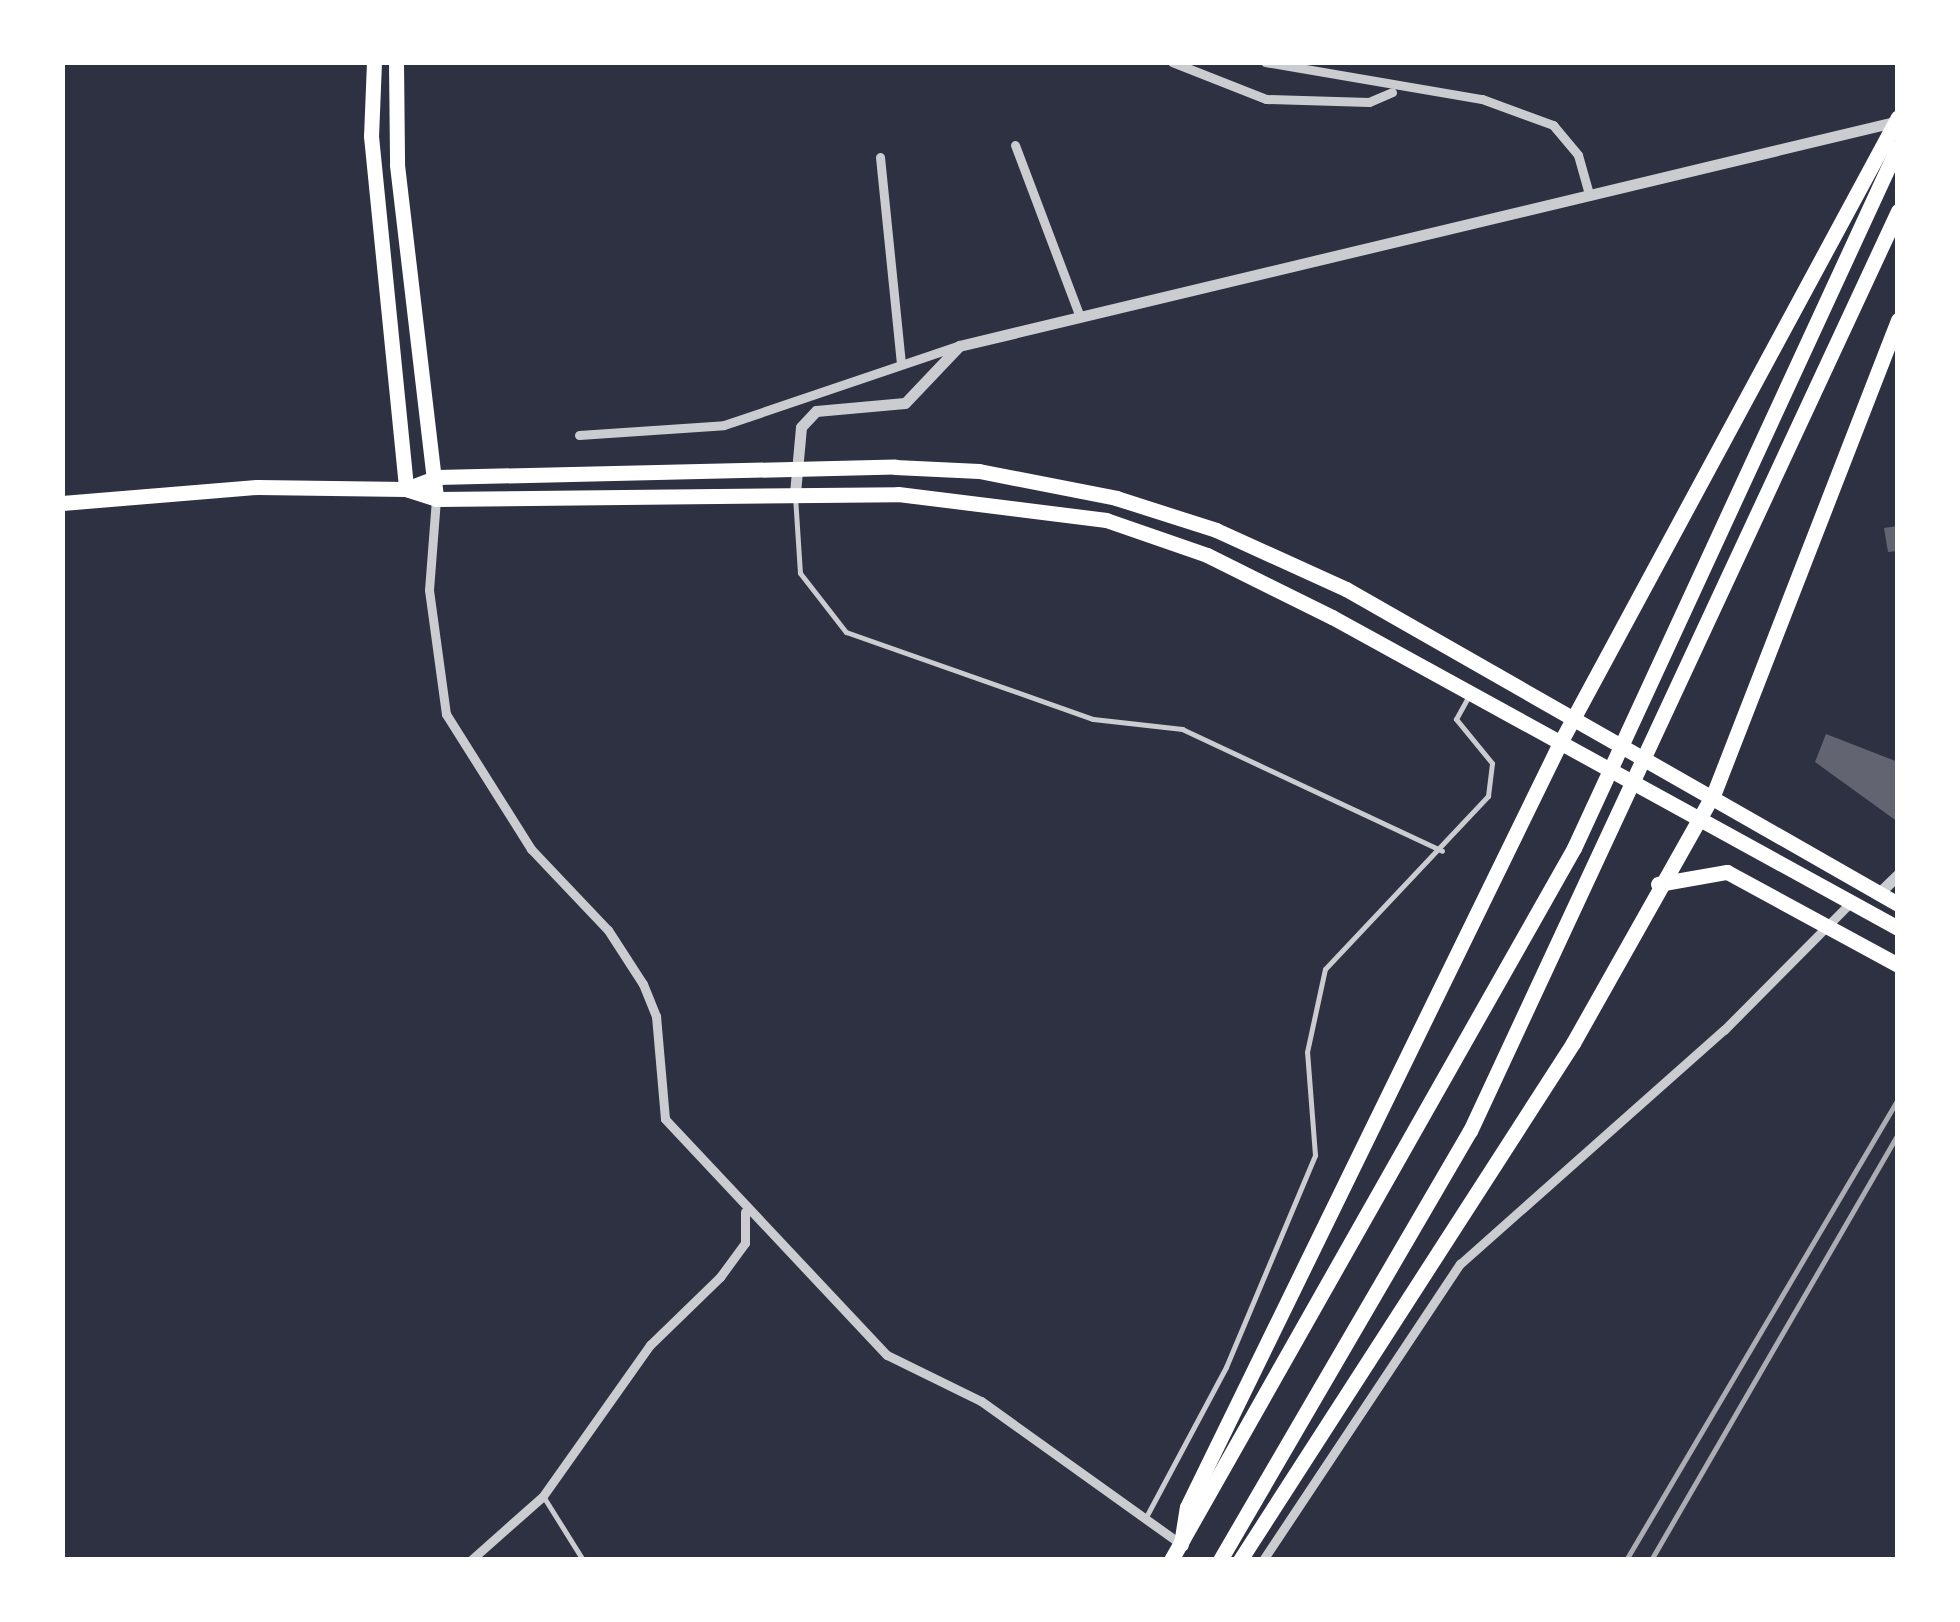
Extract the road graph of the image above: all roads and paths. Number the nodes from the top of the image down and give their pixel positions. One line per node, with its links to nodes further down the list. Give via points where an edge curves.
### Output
1 (374, 62): 19 (main road, via 371,136)
2 (396, 62): 18 (main road, via 396,165)
3 (1172, 62): 5 (street, via 1266,99 1369,102)
4 (1265, 62): 5 (street)
5 (1394, 90): 10 (street, via 1482,99 1553,125 1578,155)
6 (1898, 119): 10 (street); 24 (main road)
7 (1016, 145): 12 (street)
8 (1898, 146): 42 (main road, via 1664,669 1574,848)
9 (880, 157): 15 (street)
10 (1589, 194): 12 (street)
11 (1898, 211): 46 (main road, via 1686,682 1470,1131)
12 (1080, 317): 14 (street)
13 (1898, 320): 26 (main road)
14 (960, 346): 15 (street); 17 (street, via 904,403 816,411 800,427)
15 (901, 363): 16 (street, via 724,424)
16 (579, 435)
17 (798, 467): 18 (main road); 20 (street); 24 (main road, via 978,472 1166,514 1346,589)
18 (437, 477): 19 (main road); 21 (main road)
19 (406, 489): 21 (main road); 22 (main road, via 257,488)
20 (795, 493): 21 (main road); 23 (main road, via 975,500 1106,520 1266,583); 28 (lane, via 800,574 846,632 1093,719 1182,729)
21 (436, 499): 37 (street, via 429,590 452,728 531,849 608,930 643,984 656,1016 666,1119)
22 (62, 503)
23 (1470, 696): 25 (main road); 28 (lane, via 1456,719 1492,763 1488,796)
24 (1573, 717): 25 (main road); 26 (main road)
25 (1560, 742): 27 (main road); 42 (main road, via 1187,1507)
26 (1714, 793): 27 (main road); 31 (main road)
27 (1698, 818): 30 (main road); 32 (main road)
28 (1442, 851): 41 (lane, via 1325,968 1306,1052 1315,1155 1226,1367)
29 (1898, 875): 31 (street)
30 (1658, 884): 34 (main road, via 1727,872); 38 (main road, via 1572,1043)
31 (1878, 894): 33 (main road)
32 (1852, 901): 34 (street); 35 (main road)
33 (1898, 904)
34 (1833, 926): 36 (main road); 39 (street, via 1460,1264)
35 (1898, 928)
36 (1898, 965)
37 (744, 1208): 40 (street, via 745,1243 650,1345); 41 (street, via 886,1355 982,1400)
38 (1368, 1364): 39 (street); 47 (main road)
39 (1386, 1378): 48 (street)
40 (543, 1496): 43 (street); 44 (lane)
41 (1144, 1520): 42 (street)
42 (1181, 1544): 45 (main road)
43 (472, 1560)
44 (584, 1560)
45 (1171, 1560)
46 (1220, 1560)
47 (1240, 1560)
48 (1263, 1560)

